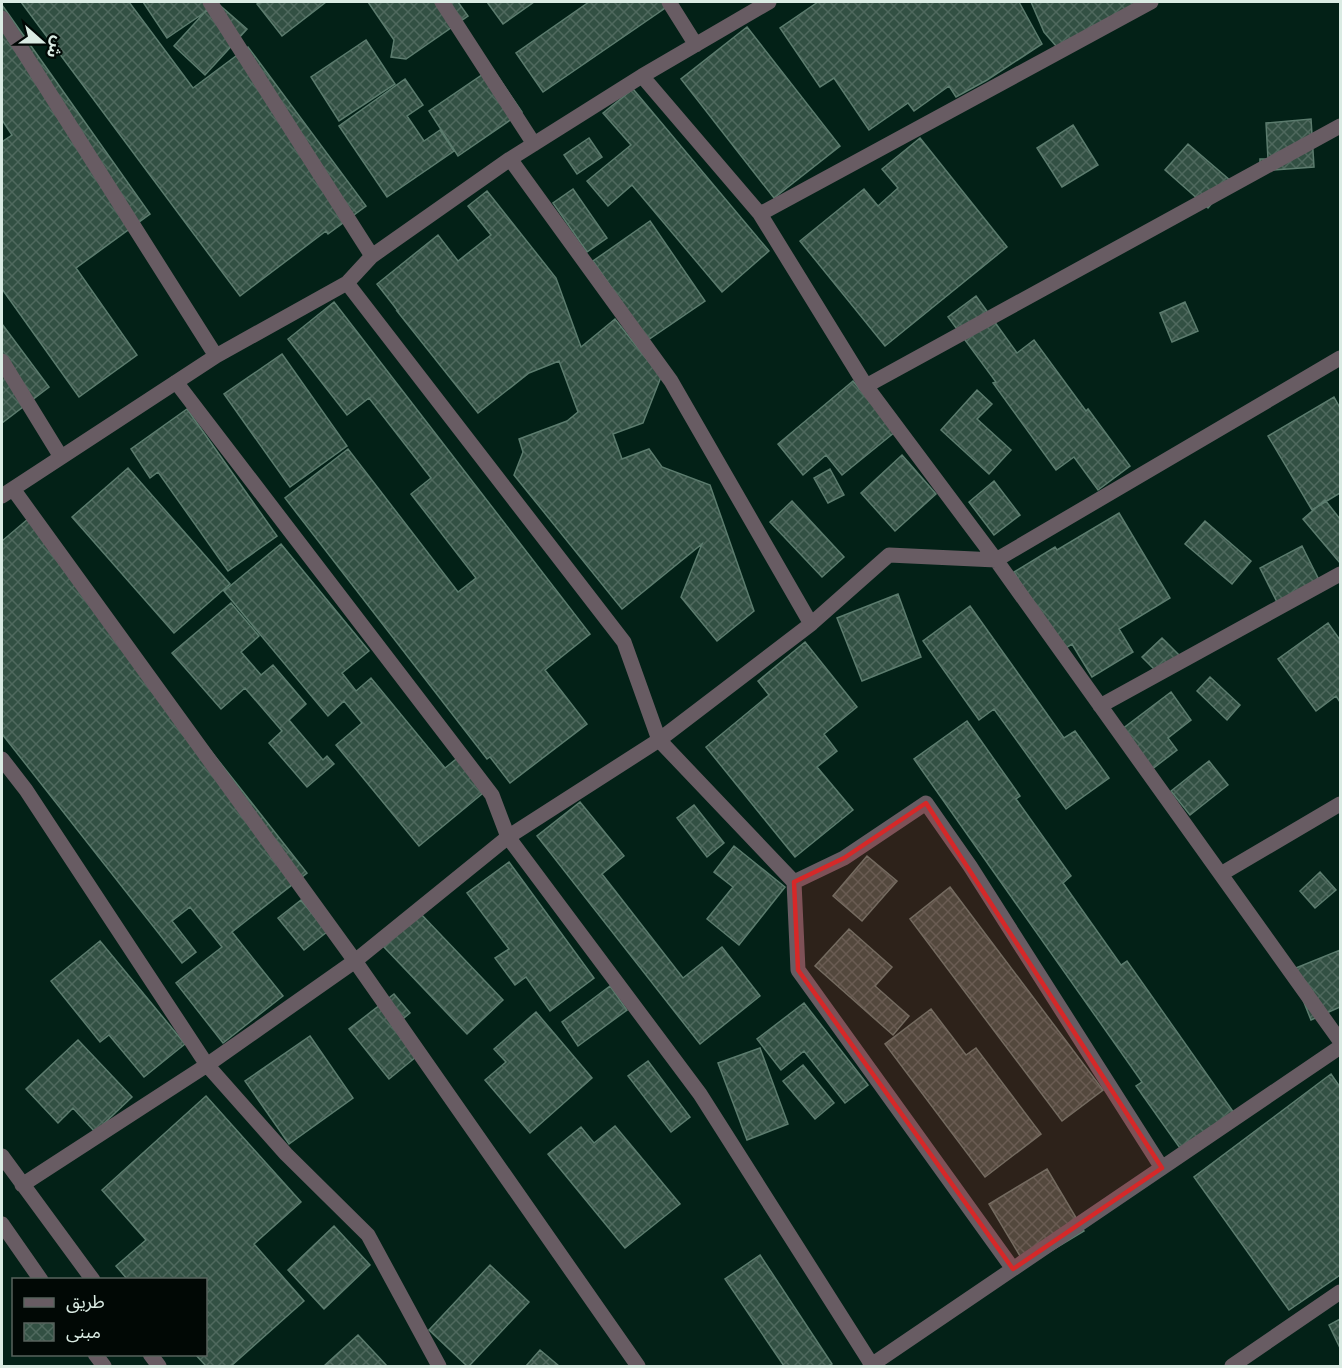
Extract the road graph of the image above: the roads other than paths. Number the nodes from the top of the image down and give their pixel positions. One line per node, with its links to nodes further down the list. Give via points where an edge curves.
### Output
1 (210, 2): 13 (street)
2 (442, 2): 10 (street)
3 (669, 2): 7 (street)
4 (769, 2): 7 (street)
5 (1151, 2): 12 (street)
6 (2, 18): 15 (street)
7 (696, 45): 8 (street)
8 (642, 76): 10 (street); 12 (street)
9 (1341, 126): 19 (street)
10 (534, 144): 11 (street)
11 (510, 159): 13 (street); 24 (street, via 671,381)
12 (760, 214): 19 (street)
13 (372, 256): 14 (street)
14 (347, 283): 15 (street); 26 (street, via 624,642)
15 (216, 356): 18 (street)
16 (1341, 358): 22 (street)
17 (2, 361): 20 (street)
18 (176, 382): 20 (street); 29 (street, via 492,795)
19 (866, 386): 22 (street)
20 (61, 457): 21 (street)
21 (7, 493): 32 (street)
22 (996, 560): 24 (street, via 889,555); 25 (street)
23 (1341, 574): 25 (street)
24 (810, 624): 26 (street)
25 (1100, 706): 30 (street)
26 (659, 740): 29 (street); 31 (street)
27 (2, 759): 35 (street)
28 (1341, 804): 30 (street)
29 (508, 837): 32 (street); 46 (street, via 700,1094)
30 (1221, 874): 33 (street)
31 (794, 882): 37 (street, via 844,858 926,802); 40 (street, via 798,970)
32 (355, 961): 35 (street); 45 (street)
33 (1341, 1041)
34 (1341, 1047): 37 (street)
35 (207, 1065): 38 (street); 44 (street, via 286,1154 368,1235)
36 (2, 1156): 38 (street)
37 (1162, 1168): 40 (street)
38 (22, 1185): 42 (street)
39 (2, 1224): 41 (street)
40 (1014, 1269): 46 (street)
41 (40, 1278)
42 (92, 1278)
43 (1341, 1292): 47 (street)
44 (439, 1366)
45 (638, 1366)
46 (871, 1366)
47 (1232, 1366)

